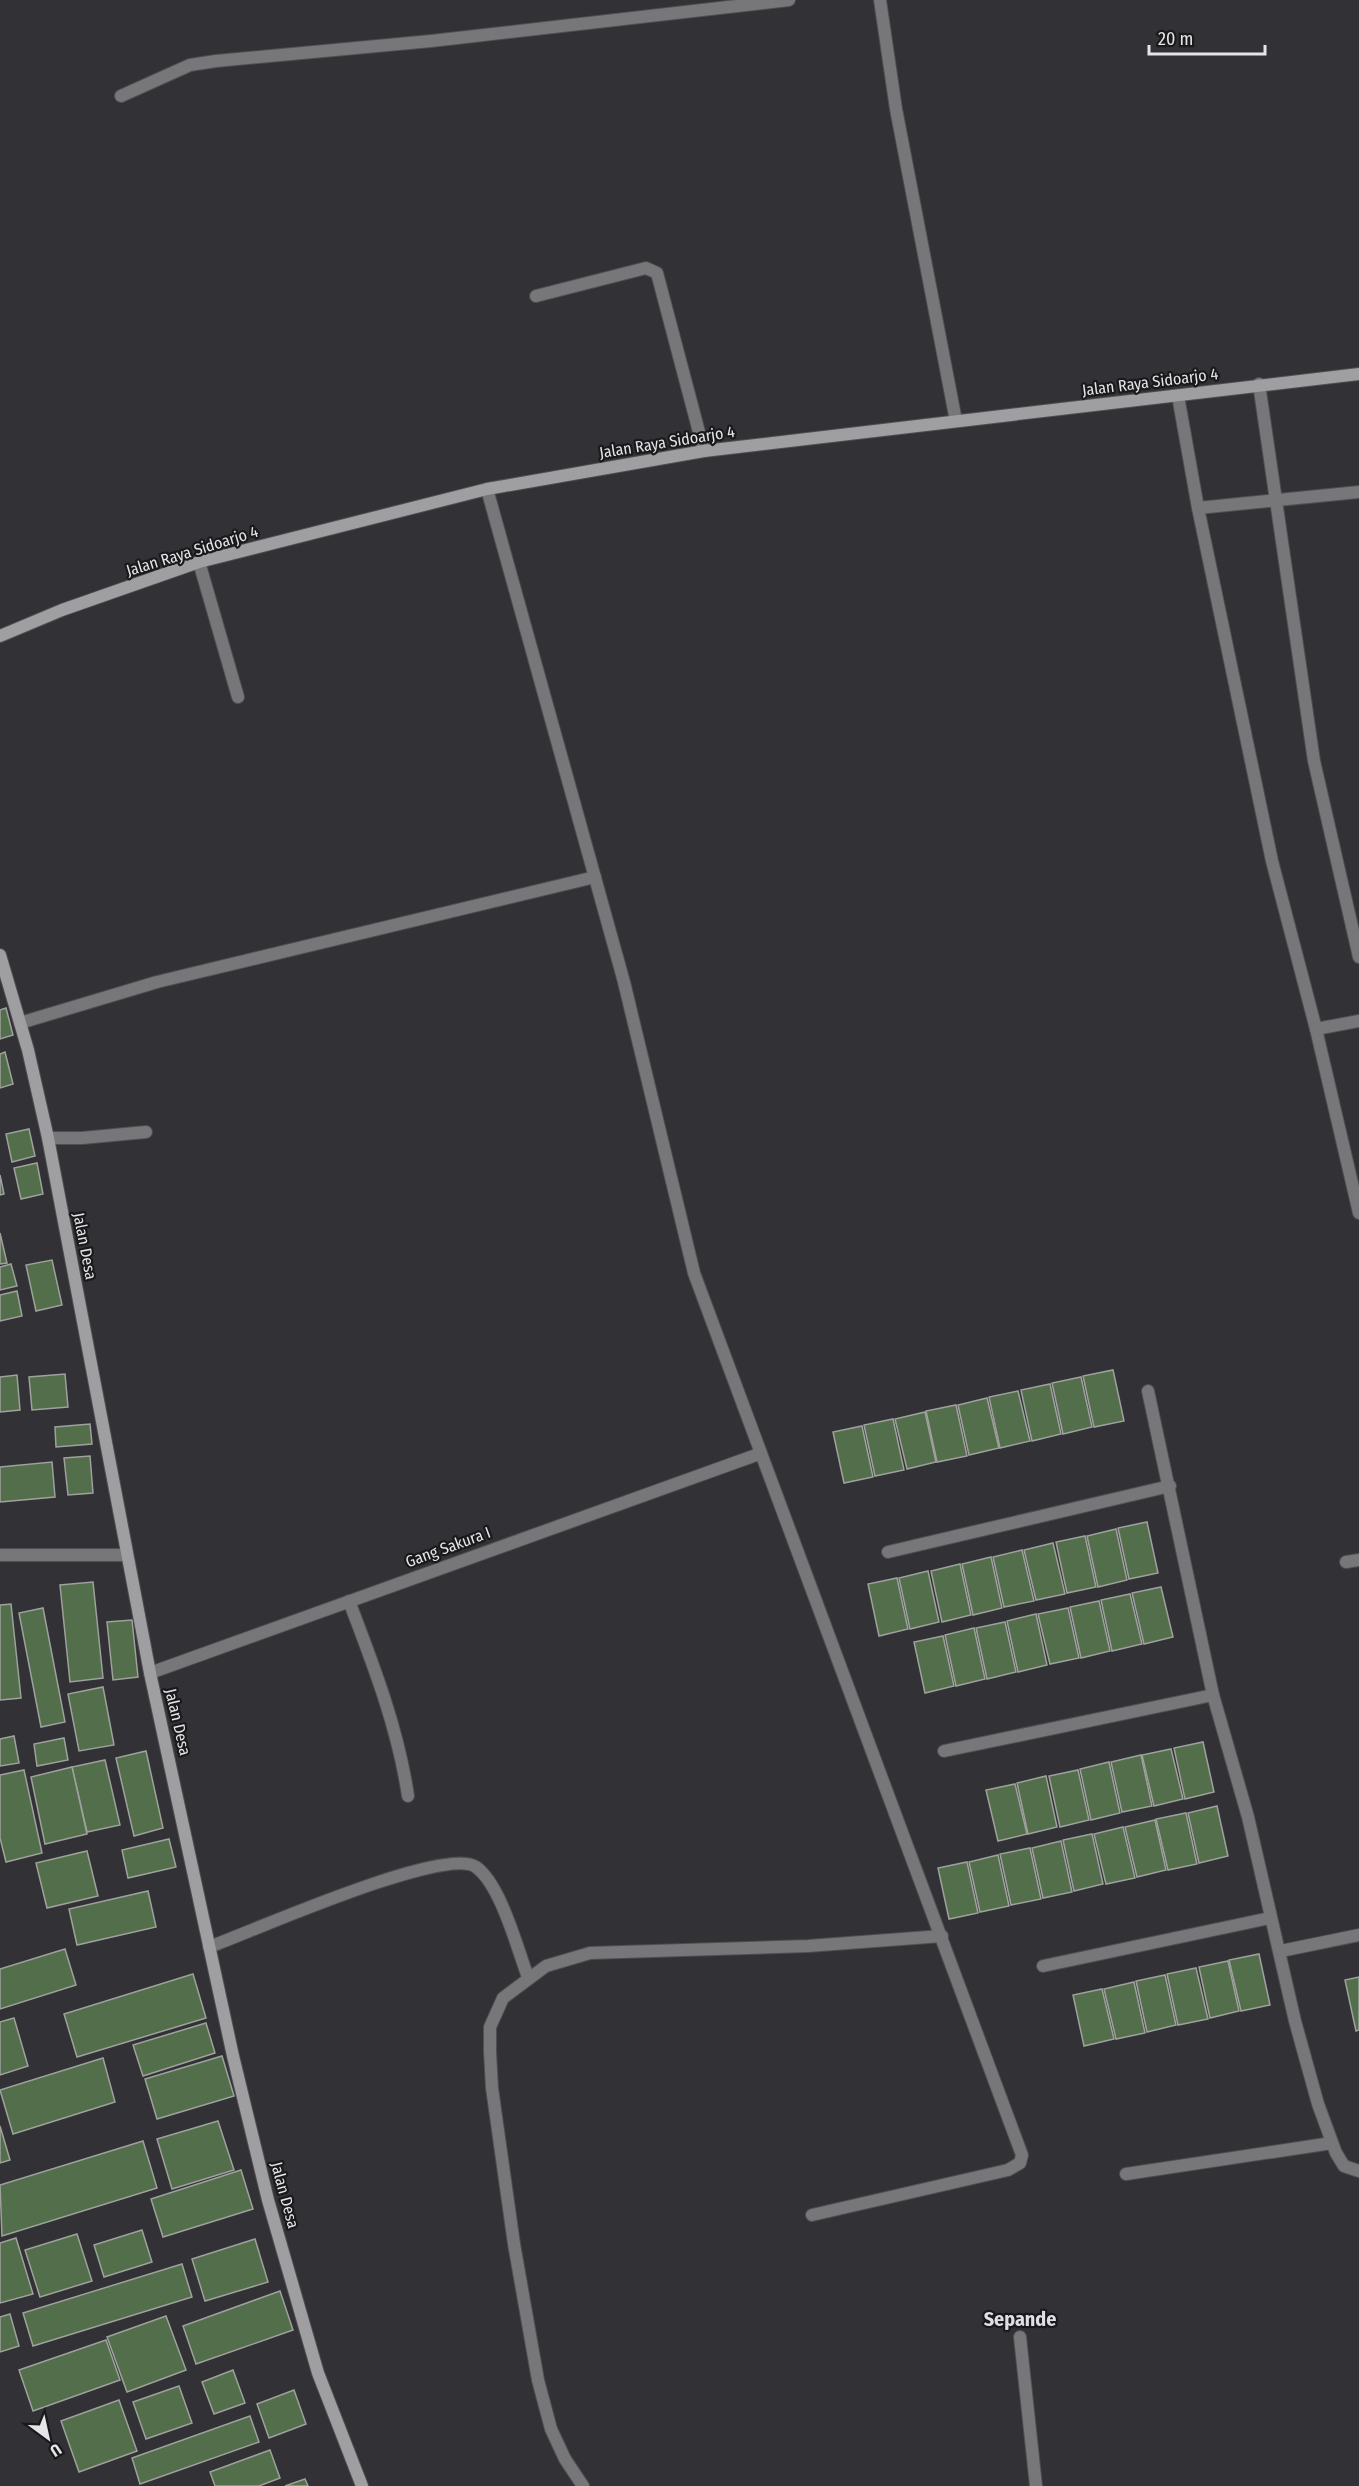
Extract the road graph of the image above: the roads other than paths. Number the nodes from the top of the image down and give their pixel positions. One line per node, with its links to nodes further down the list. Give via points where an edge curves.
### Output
1 (789, 0): 3 (street, via 216,61 190,65)
2 (880, 0): 8 (street, via 896,109)
3 (121, 96)
4 (536, 296): 9 (street, via 646,268 657,273)
5 (1359, 374): 6 (street, Jalan Raya Sidoarjo 4)
6 (1259, 384): 7 (street, Jalan Raya Sidoarjo 4); 12 (street)
7 (1178, 396): 8 (street, Jalan Raya Sidoarjo 4); 13 (street)
8 (956, 421): 9 (street, Jalan Raya Sidoarjo 4)
9 (704, 451): 10 (street, Jalan Raya Sidoarjo 4)
10 (487, 489): 14 (street, Jalan Raya Sidoarjo 4); 17 (street)
11 (1359, 492): 12 (street)
12 (1278, 500): 13 (street); 19 (street, via 1314,761)
13 (1198, 508): 22 (street, via 1272,861)
14 (199, 562): 15 (street, Jalan Raya Sidoarjo 4); 16 (street)
15 (0, 636)
16 (238, 696)
17 (595, 877): 21 (street, via 169,980); 27 (street, via 693,1273)
18 (0, 955): 21 (street, Jalan Desa)
19 (1359, 957)
20 (1359, 1021): 22 (street)
21 (20, 1023): 24 (street, Jalan Desa)
22 (1316, 1029): 25 (street)
23 (140, 1132): 24 (street)
24 (48, 1138): 31 (street, Jalan Desa)
25 (1359, 1213)
26 (1148, 1391): 28 (street)
27 (759, 1454): 34 (street, Gang Sakura I); 41 (street)
28 (1170, 1485): 29 (street); 36 (street)
29 (888, 1552)
30 (0, 1555): 31 (street)
31 (127, 1555): 35 (street, Jalan Desa)
32 (1359, 1560): 33 (street)
33 (1346, 1562)
34 (349, 1601): 35 (street, Gang Sakura I); 38 (street, via 380,1684)
35 (150, 1673): 42 (street, Jalan Desa)
36 (1213, 1695): 37 (street); 39 (street, via 1248,1817)
37 (944, 1751)
38 (408, 1796)
39 (1270, 1918): 43 (street); 44 (street)
40 (1359, 1935): 43 (street)
41 (942, 1936): 45 (street, via 808,1946 590,1953 567,1958); 49 (street, via 1019,2147 1020,2163 1008,2170)
42 (209, 1947): 45 (street, via 344,1894 437,1864 459,1863 474,1866 489,1880); 51 (street, Jalan Desa, via 271,2210 318,2373)
43 (1281, 1951): 46 (street, via 1295,2021)
44 (1043, 1966)
45 (528, 1977): 52 (street, via 503,1998 492,2021 492,2088 538,2380 557,2444)
46 (1332, 2143): 47 (street, via 1344,2166); 48 (street)
47 (1359, 2171)
48 (1126, 2174)
49 (812, 2215)
50 (1020, 2337): 53 (street)
51 (362, 2486)
52 (583, 2486)
53 (1036, 2486)

